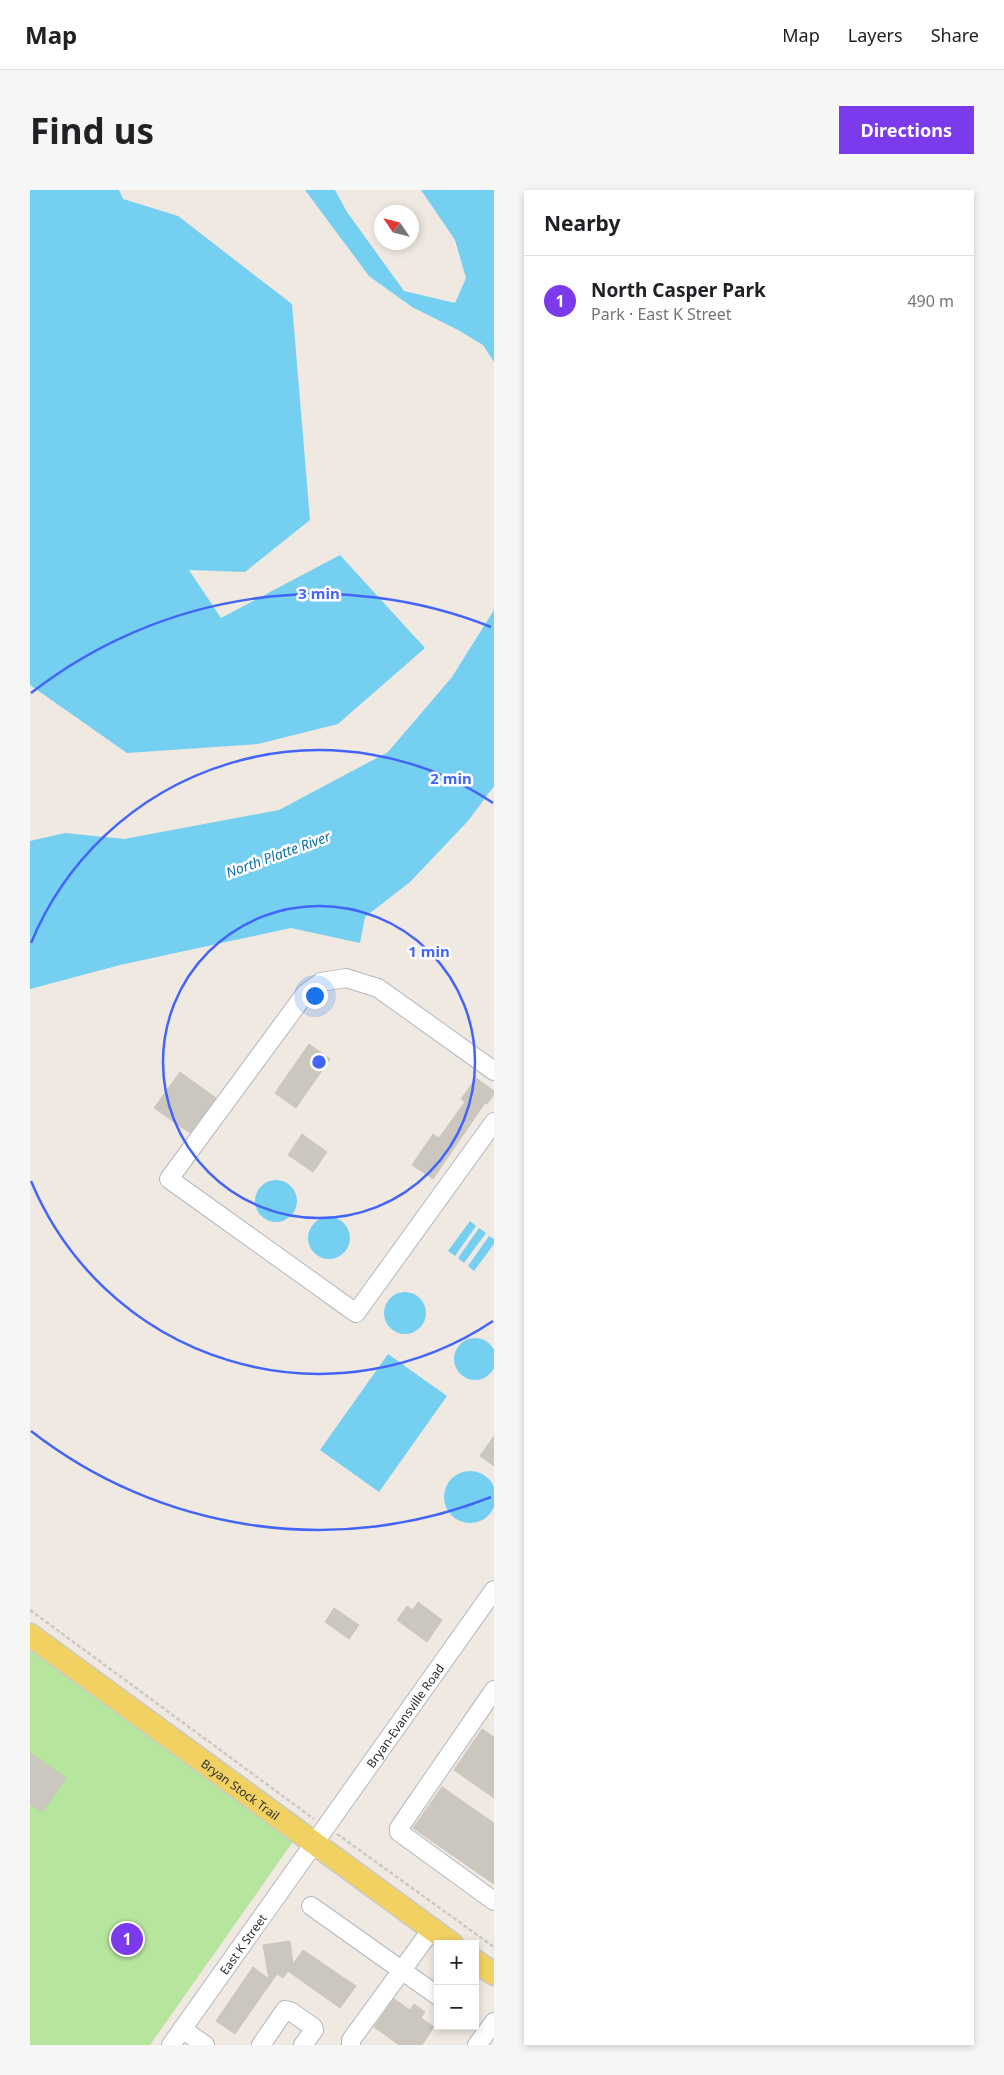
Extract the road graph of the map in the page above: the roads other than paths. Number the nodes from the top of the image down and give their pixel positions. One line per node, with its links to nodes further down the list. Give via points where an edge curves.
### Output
1 (494, 1071): 2 (street, via 378,988 346,978 321,982 305,994 169,1179 356,1312)
2 (494, 1122)
3 (494, 1590): 6 (street, Bryan-Evansville Road)
4 (30, 1635): 6 (main road, Bryan Stock Trail)
5 (494, 1690): 7 (street, via 399,1832)
6 (319, 1834): 9 (main road, Bryan Stock Trail); 15 (street, East K Street)
7 (494, 1901)
8 (311, 1906): 12 (street)
9 (432, 1928): 10 (main road, Bryan Stock Trail); 12 (street)
10 (447, 1940)
11 (479, 1963): 13 (main road)
12 (402, 1970): 14 (street); 20 (street, via 351,2040)
13 (494, 1974)
14 (434, 1993)
15 (182, 2029): 16 (street, East K Street); 17 (street)
16 (171, 2045)
17 (205, 2045)
18 (261, 2045): 19 (street, via 285,2010 313,2027)
19 (303, 2045)
20 (351, 2045)

